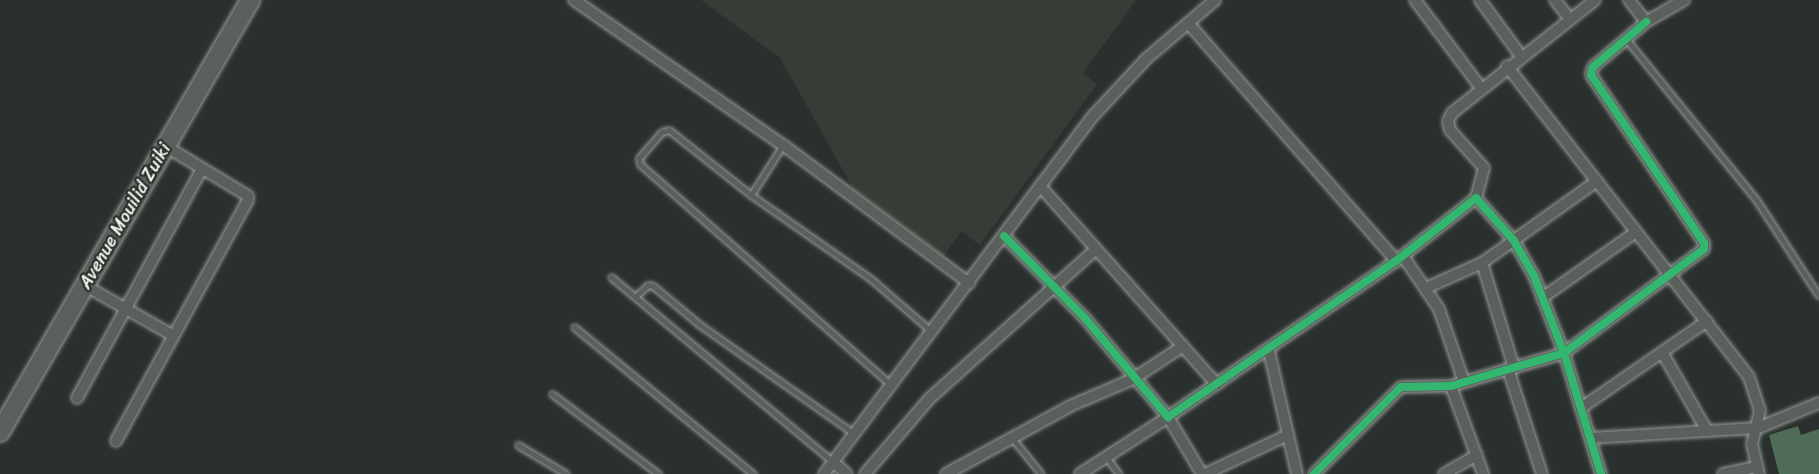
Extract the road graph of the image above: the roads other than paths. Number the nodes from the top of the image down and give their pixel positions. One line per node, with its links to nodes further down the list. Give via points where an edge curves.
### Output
1 (250, 0): 19 (main road, Avenue Mouilid Zuiki)
2 (574, 0): 18 (street)
3 (1215, 0): 10 (street)
4 (1415, 0): 17 (street)
5 (1480, 0): 15 (street)
6 (1555, 0): 11 (street)
7 (1595, 0): 11 (street)
8 (1629, 0): 12 (street)
9 (1684, 0): 12 (street)
10 (1202, 5): 13 (street)
11 (1570, 19): 15 (street)
12 (1646, 22): 14 (street)
13 (1188, 23): 22 (street, via 1120,84); 29 (street)
14 (1626, 39): 31 (street, via 1593,67 1591,75 1704,243 1699,254); 38 (lane, via 1763,208)
15 (1521, 56): 16 (street)
16 (1507, 66): 17 (street); 21 (street)
17 (1481, 88): 24 (street, via 1448,121 1450,130 1484,168)
18 (783, 146): 23 (lane); 33 (street)
19 (165, 147): 20 (street); 34 (main road, Avenue Mouilid Zuiki)
20 (202, 169): 40 (street); 44 (street, via 248,196 248,200)
21 (1597, 181): 25 (street); 27 (street)
22 (1040, 186): 26 (street); 28 (street)
23 (751, 195): 43 (lane, via 871,279); 52 (lane, via 669,130 662,132 639,158 640,165)
24 (1476, 198): 27 (street); 29 (street)
25 (1636, 232): 31 (street); 39 (street)
26 (1004, 236): 33 (street); 35 (street)
27 (1514, 241): 30 (street); 39 (street)
28 (1095, 249): 35 (street); 45 (street)
29 (1400, 259): 36 (street); 46 (street)
30 (1482, 263): 36 (street); 49 (street)
31 (1671, 276): 41 (street); 48 (street)
32 (611, 277): 37 (lane)
33 (969, 283): 43 (street)
34 (84, 285): 40 (street); 62 (main road, Avenue Mouilid Zuiki)
35 (1056, 286): 50 (street); 78 (street, via 929,399)
36 (1425, 288): 51 (street, via 1439,309)
37 (637, 295): 63 (lane, via 644,287 653,286 700,325); 71 (lane)
38 (1819, 296)
39 (1542, 298): 48 (street)
40 (126, 309): 44 (street); 56 (street)
41 (1707, 321): 47 (street); 60 (street, via 1749,377 1758,396)
42 (574, 327): 75 (lane)
43 (931, 331): 52 (street)
44 (172, 335): 67 (street)
45 (1183, 346): 50 (street); 53 (street)
46 (1269, 351): 53 (street); 64 (street)
47 (1662, 352): 58 (street); 61 (street)
48 (1564, 353): 49 (street); 58 (street)
49 (1511, 368): 51 (street); 88 (street)
50 (1133, 379): 59 (street); 65 (street)
51 (1464, 382): 54 (street)
52 (890, 384): 63 (street)
53 (1217, 385): 59 (street)
54 (1451, 386): 69 (street); 85 (street, via 1401,387)
55 (552, 394): 74 (lane)
56 (77, 398)
57 (1819, 403): 60 (street)
58 (1581, 408): 66 (street)
59 (1168, 417): 70 (street); 83 (street)
60 (1758, 428): 61 (street); 72 (street, via 1752,444)
61 (1707, 431): 66 (street)
62 (0, 432)
63 (853, 433): 71 (street)
64 (1288, 435): 83 (street); 84 (street)
65 (1011, 438): 79 (street); 80 (lane)
66 (1590, 438): 89 (street)
67 (116, 441)
68 (518, 445): 73 (lane)
69 (1477, 455): 86 (street); 87 (street)
70 (1106, 457): 81 (street); 82 (lane)
71 (833, 462): 76 (street); 77 (street)
72 (1757, 471): 90 (street)
73 (566, 474)
74 (658, 474)
75 (753, 474)
76 (824, 474)
77 (847, 474)
78 (866, 474)
79 (946, 474)
80 (1041, 474)
81 (1080, 474)
82 (1119, 474)
83 (1203, 474)
84 (1297, 474)
85 (1314, 474)
86 (1444, 474)
87 (1483, 474)
88 (1542, 474)
89 (1601, 474)
90 (1723, 474)

